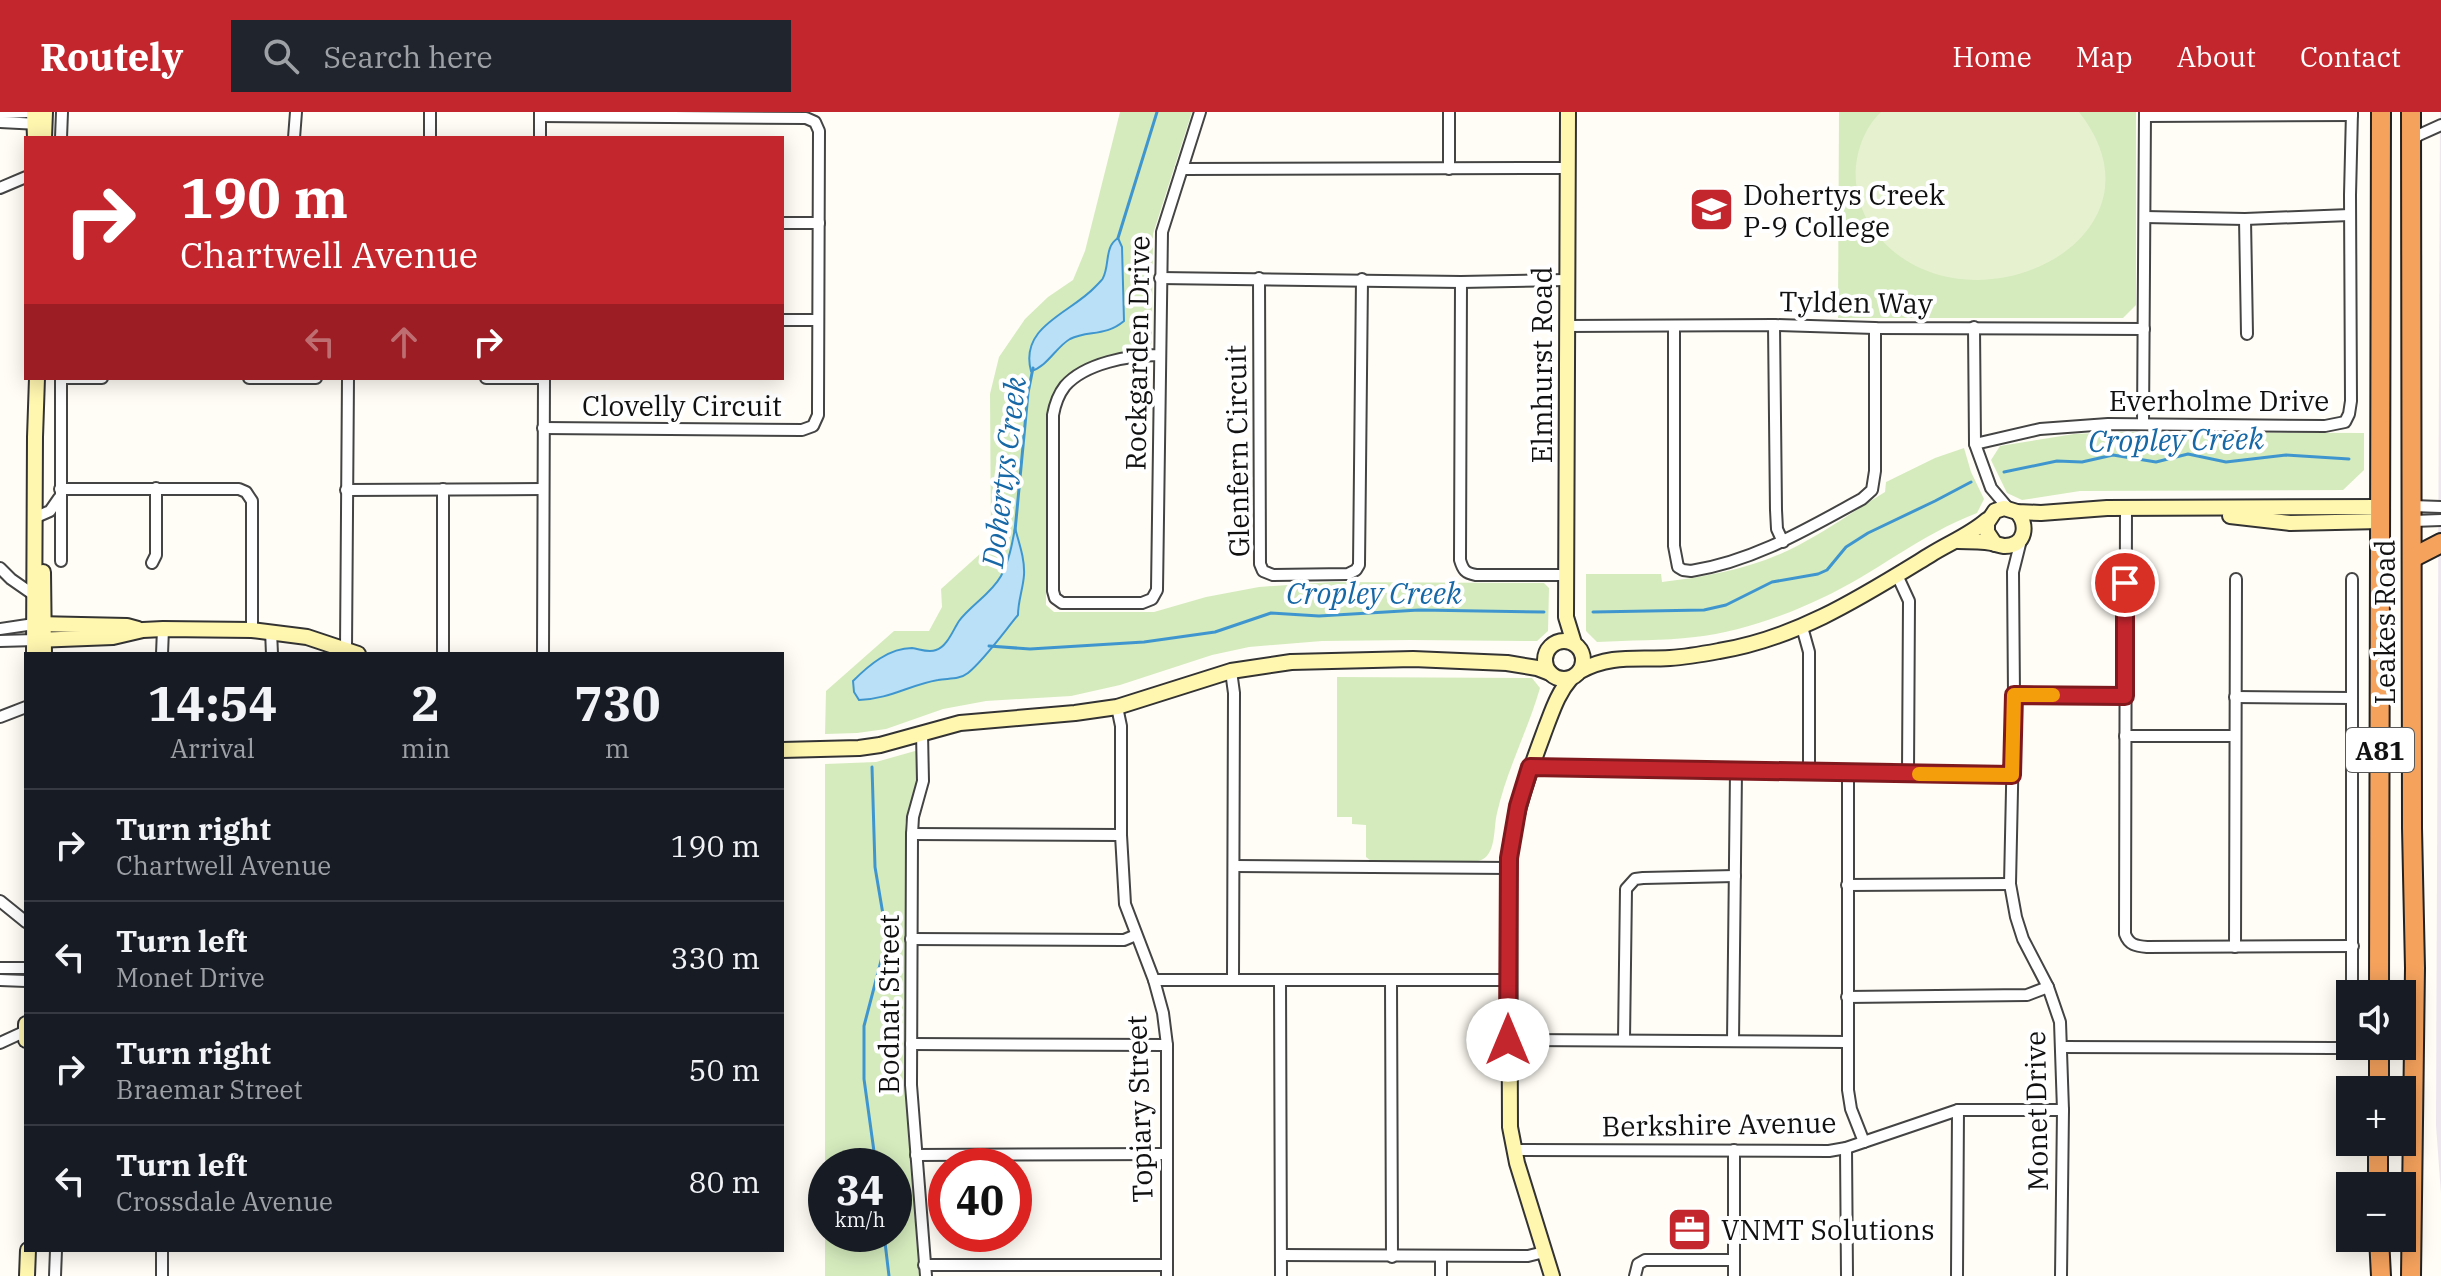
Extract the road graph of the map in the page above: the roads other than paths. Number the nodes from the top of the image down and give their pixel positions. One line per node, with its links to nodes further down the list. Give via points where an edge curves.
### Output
1 (62, 112): 16 (street)
2 (296, 112): 17 (street)
3 (430, 112): 18 (street)
4 (1200, 112): 22 (street, Rockgarden Drive)
5 (1449, 112): 23 (street)
6 (1568, 112): 21 (street, Elmhurst Road)
7 (2381, 112): 63 (highway, Leakes Road / A81)
8 (2411, 112): 20 (highway, Leakes Road / A81)
9 (0, 113): 14 (street)
10 (540, 114): 19 (street); 30 (street, Clovelly Circuit, via 810,119 819,131)
11 (2145, 114): 12 (street); 27 (street)
12 (2352, 114): 26 (street, Everholme Drive)
13 (0, 122): 14 (street)
14 (38, 123)
15 (2441, 125): 20 (street)
16 (61, 136)
17 (294, 136)
18 (430, 136)
19 (540, 136)
20 (2410, 142): 64 (highway, Leakes Road / A81)
21 (1568, 168): 23 (street); 34 (street, Elmhurst Road)
22 (1182, 169): 23 (street); 31 (street, Rockgarden Drive, via 1162,232)
23 (1449, 169)
24 (24, 178): 25 (street)
25 (0, 188)
26 (2350, 215): 28 (street); 50 (street, Everholme Drive, via 2351,401 2345,422)
27 (2145, 217): 28 (street); 43 (street)
28 (2245, 219): 44 (street)
29 (784, 223): 30 (street)
30 (819, 223): 37 (street, Clovelly Circuit)
31 (1160, 278): 32 (street); 45 (street, Rockgarden Drive)
32 (1259, 278): 33 (street); 33 (street, Glenfern Circuit, via 1260,564 1273,575 1348,574 1359,565)
33 (1362, 279): 35 (street)
34 (1567, 280): 35 (street); 39 (street, Elmhurst Road)
35 (1461, 282): 78 (street, via 1462,567 1476,575)
36 (784, 320): 37 (street)
37 (818, 320): 51 (street, Clovelly Circuit, via 818,415 808,429)
38 (1774, 325): 40 (street, Tylden Way); 42 (street, Tylden Way); 70 (street, via 1776,510)
39 (1567, 326): 40 (street, Tylden Way); 78 (street, Elmhurst Road)
40 (1674, 326): 70 (street, via 1678,567 1709,568)
41 (1974, 327): 42 (street, Tylden Way); 43 (street, Tylden Way); 52 (street)
42 (1875, 328): 70 (street, via 1873,488)
43 (2144, 329): 50 (street)
44 (2247, 334)
45 (1159, 355): 45 (street, Rockgarden Drive, via 1083,373 1058,397 1053,415 1053,591 1067,604 1142,603 1152,599 1158,586)
46 (61, 380): 58 (street)
47 (348, 380): 57 (street)
48 (544, 380): 51 (street)
49 (37, 383): 65 (street)
50 (2143, 424): 52 (street, Everholme Drive, via 2040,429)
51 (543, 428): 56 (street)
52 (1975, 444): 54 (street)
53 (156, 488): 58 (street); 75 (street); 89 (street, via 239,489 250,496)
54 (1991, 488): 61 (street); 66 (street)
55 (443, 489): 56 (street); 57 (street); 98 (street)
56 (543, 489): 99 (street)
57 (346, 490): 95 (street)
58 (60, 493): 65 (street, via 53,508); 74 (street)
59 (2441, 507): 64 (street)
60 (2126, 508): 62 (street); 63 (street, via 2290,523); 106 (street)
61 (2013, 510): 62 (street); 66 (street, via 1999,509); 68 (street, via 2024,524)
62 (2054, 513): 68 (street)
63 (2381, 514): 64 (highway); 145 (highway, Leakes Road / A81)
64 (2412, 514): 67 (street); 73 (highway, Leakes Road / A81)
65 (38, 516): 82 (street); 84 (street)
66 (1989, 517): 69 (street); 72 (street, via 1987,532)
67 (2441, 520)
68 (2022, 537): 72 (street, via 2010,546); 77 (street, Monet Drive)
69 (1956, 541): 72 (street); 79 (street)
70 (1783, 542)
71 (2441, 543): 73 (highway)
72 (1998, 545): 77 (street, Monet Drive)
73 (2412, 558): 193 (highway, Leakes Road / A81)
74 (61, 561)
75 (152, 563)
76 (0, 568): 82 (street)
77 (2013, 572): 105 (street, Monet Drive)
78 (1566, 575): 83 (street, Elmhurst Road)
79 (1897, 575): 85 (street); 121 (street, via 1909,601)
80 (2236, 579): 107 (street)
81 (2352, 579): 108 (street)
82 (34, 595): 84 (street)
83 (1566, 617): 92 (street, Elmhurst Road); 93 (street, Elmhurst Road)
84 (40, 623): 86 (street); 88 (street); 94 (street)
85 (1802, 627): 100 (street, via 1722,650); 119 (street, via 1809,652)
86 (0, 629)
87 (163, 629): 88 (street); 89 (street); 96 (street)
88 (143, 630): 94 (street)
89 (252, 630): 90 (street)
90 (271, 631): 95 (street); 97 (street)
91 (0, 641): 94 (street)
92 (1552, 645): 93 (street, via 1562,640); 101 (street); 103 (street, via 1545,660)
93 (1577, 645): 100 (street); 104 (street, via 1584,662)
94 (39, 647)
95 (352, 651)
96 (162, 652)
97 (272, 652)
98 (443, 652)
99 (543, 652)
100 (1607, 659): 104 (street)
101 (1507, 663): 102 (street, via 1354,659); 103 (street)
102 (1231, 671): 110 (street); 125 (street)
103 (1551, 674): 104 (street, via 1563,679); 109 (street)
104 (1576, 674): 109 (street)
105 (2014, 695): 106 (street); 122 (street, Monet Drive)
106 (2125, 696): 114 (street)
107 (2235, 697): 108 (street); 115 (street)
108 (2352, 698): 134 (street)
109 (1555, 703): 117 (street)
110 (1117, 707): 113 (street, via 960,723); 124 (street, Topiary Street)
111 (24, 708): 112 (street)
112 (0, 717)
113 (922, 733): 116 (street, via 859,748); 123 (street, Bodnat Street, via 924,766)
114 (2125, 736): 115 (street); 135 (street, via 2125,934 2130,943 2147,947)
115 (2235, 736): 135 (street)
116 (784, 750)
117 (1530, 767): 118 (street); 126 (street, via 1512,832)
118 (1736, 771): 119 (street); 127 (street)
119 (1809, 772): 120 (street)
120 (1848, 773): 121 (street); 129 (street)
121 (1908, 773): 122 (street)
122 (2012, 775): 128 (street, Monet Drive)
123 (912, 834): 124 (street); 133 (street, Bodnat Street)
124 (1121, 835): 132 (street, Topiary Street, via 1125,904)
125 (1234, 866): 126 (street); 138 (street)
126 (1509, 868): 143 (street)
127 (1735, 876): 151 (street, via 1643,878 1626,889); 152 (street)
128 (2010, 884): 129 (street); 147 (street, Monet Drive, via 2019,928)
129 (1847, 885): 148 (street)
130 (0, 901): 131 (street)
131 (24, 920)
132 (1136, 935): 133 (street, via 1124,940); 140 (street, Topiary Street)
133 (911, 939): 155 (street, Bodnat Street)
134 (2353, 946): 135 (street); 144 (street)
135 (2235, 947)
136 (0, 968): 137 (street)
137 (24, 968)
138 (1233, 979): 140 (street); 141 (street)
139 (0, 980): 146 (street)
140 (1154, 980): 156 (street, Topiary Street)
141 (1280, 980): 142 (street); 173 (street)
142 (1391, 980): 143 (street); 174 (street)
143 (1508, 980): 150 (street)
144 (2352, 980)
145 (2379, 980)
146 (24, 981)
147 (2048, 987): 148 (street, via 2027,995); 157 (street, Monet Drive)
148 (1847, 997): 153 (street)
149 (24, 1032): 154 (street)
150 (1508, 1040): 151 (street); 163 (street)
151 (1624, 1040): 152 (street)
152 (1733, 1041): 153 (street)
153 (1847, 1042): 161 (street, via 1851,1109)
154 (0, 1043)
155 (911, 1044): 156 (street); 166 (street, Bodnat Street)
156 (1167, 1045): 165 (street, Topiary Street)
157 (2062, 1047): 158 (street); 160 (street, Monet Drive)
158 (2336, 1048)
159 (1958, 1110): 160 (street, Berkshire Avenue); 161 (street, Berkshire Avenue); 190 (street)
160 (2063, 1110): 191 (street, Monet Drive)
161 (1864, 1142): 162 (street, Berkshire Avenue)
162 (1846, 1148): 164 (street, Berkshire Avenue); 189 (street)
163 (1513, 1150): 164 (street, Berkshire Avenue); 171 (street)
164 (1734, 1150): 176 (street)
165 (1167, 1154): 166 (street); 179 (street, Topiary Street)
166 (916, 1155): 177 (street, Bodnat Street)
167 (28, 1252): 180 (street)
168 (37, 1252): 181 (street)
169 (56, 1252): 182 (street)
170 (162, 1252): 183 (street)
171 (1544, 1252): 175 (street); 186 (street)
172 (2380, 1252): 192 (highway)
173 (1281, 1255): 174 (street); 184 (street)
174 (1392, 1257): 175 (street)
175 (1441, 1257): 185 (street)
176 (1734, 1260): 187 (street, via 1645,1260); 188 (street)
177 (925, 1270): 178 (street)
178 (1074, 1271): 179 (street)
179 (1167, 1271)
180 (27, 1276)
181 (36, 1276)
182 (55, 1276)
183 (162, 1276)
184 (1281, 1276)
185 (1441, 1276)
186 (1552, 1276)
187 (1635, 1276)
188 (1734, 1276)
189 (1847, 1276)
190 (1957, 1276)
191 (2061, 1276)
192 (2381, 1276)
193 (2411, 1276)

